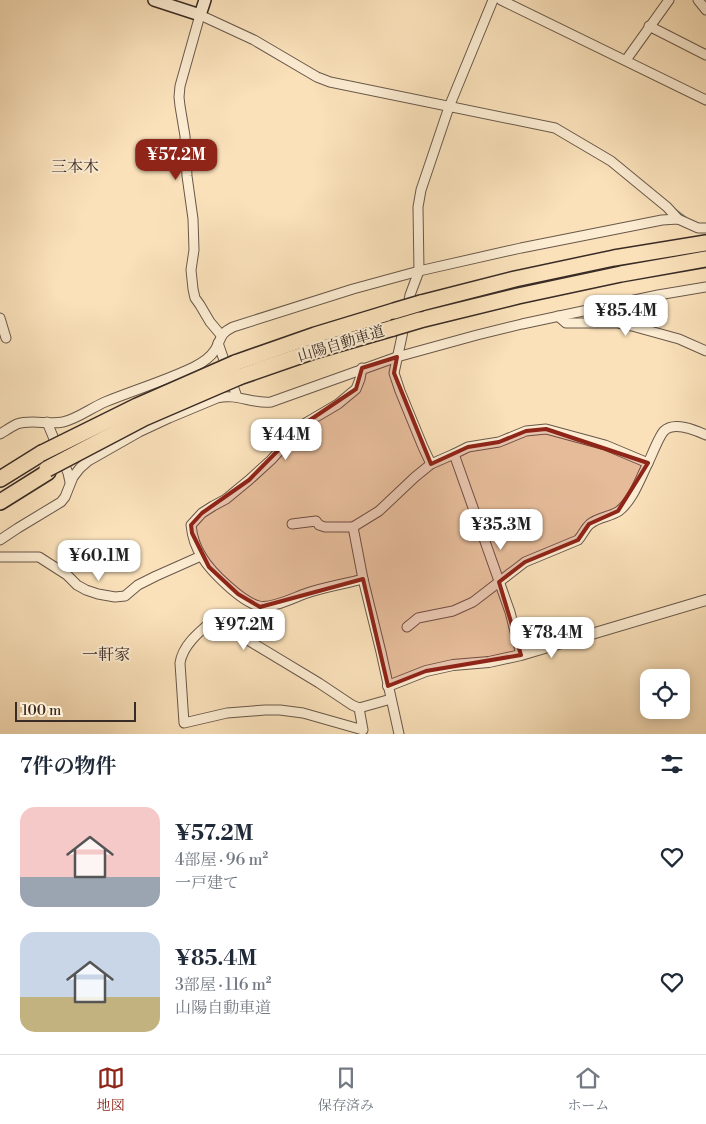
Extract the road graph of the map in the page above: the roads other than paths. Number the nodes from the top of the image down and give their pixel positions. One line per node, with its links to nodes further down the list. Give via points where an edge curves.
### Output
1 (154, 0): 6 (main road)
2 (493, 0): 12 (street)
3 (501, 0): 10 (street)
4 (669, 0): 8 (street)
5 (698, 0): 7 (street)
6 (202, 10): 12 (street, via 317,77); 21 (street, via 179,97 186,136 193,220 193,289)
7 (706, 10)
8 (649, 26): 9 (street); 10 (street)
9 (706, 56)
10 (626, 60): 11 (street)
11 (706, 100)
12 (449, 105): 13 (street, via 555,128 611,161); 16 (street, via 418,207)
13 (678, 219): 14 (street); 16 (street, via 521,248)
14 (704, 235): 25 (highway, 山陽自動車道, bridge, via 421,303 315,335)
15 (706, 259): 25 (highway, 山陽自動車道, bridge, via 518,296)
16 (420, 271): 21 (street, via 287,308 226,330); 23 (street, via 410,295)
17 (706, 287): 18 (street)
18 (558, 316): 22 (street, via 566,323 632,326); 23 (street)
19 (0, 318): 20 (street)
20 (6, 338)
21 (220, 339): 26 (street); 27 (street, via 214,352 192,368 104,402 63,422)
22 (706, 351)
23 (397, 356): 24 (street); 33 (street, via 394,372)
24 (362, 368): 26 (street, via 271,402 259,403); 43 (street, via 356,389 304,424 249,480 202,513 191,525)
25 (237, 370): 30 (highway, 山陽自動車道, bridge, via 137,406); 34 (highway, 山陽自動車道, bridge)
26 (237, 397): 37 (street, via 217,398 139,432 88,461)
27 (46, 422): 28 (street, via 17,424); 37 (street)
28 (0, 434)
29 (706, 435): 32 (street, via 690,428 671,426 664,431)
30 (42, 453): 35 (highway); 36 (highway, 山陽自動車道)
31 (454, 454): 32 (street, via 526,431 546,429 605,445); 33 (street); 46 (street)
32 (648, 463): 46 (street, via 630,498 618,511 589,524 578,540 525,562)
33 (431, 464): 41 (street, via 379,510)
34 (47, 470): 38 (highway); 39 (highway)
35 (0, 474)
36 (0, 479)
37 (70, 482): 42 (street, via 61,502)
38 (0, 497)
39 (0, 502)
40 (292, 524): 41 (street, via 316,521 325,528)
41 (353, 527): 45 (street)
42 (0, 540)
43 (201, 556): 44 (street, via 144,582 125,596 114,597 90,592 39,557); 45 (street, via 225,583 260,607)
44 (0, 557)
45 (362, 579): 50 (street)
46 (500, 582): 48 (street, via 463,607 418,618); 49 (street)
47 (706, 600): 49 (street)
48 (407, 627)
49 (521, 655): 50 (street, via 426,670)
50 (388, 686): 51 (street)
51 (391, 699): 52 (street); 53 (street)
52 (358, 708): 52 (street, via 362,730 303,713 265,710 228,713 184,724 181,656 197,635 218,616 246,639)
53 (399, 734)

